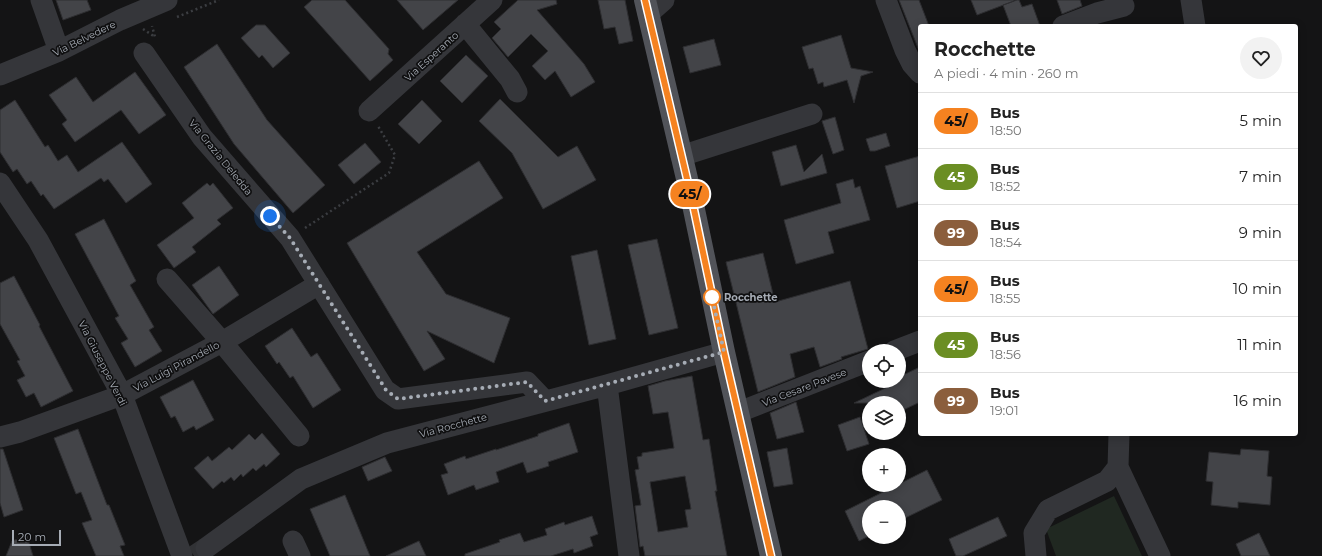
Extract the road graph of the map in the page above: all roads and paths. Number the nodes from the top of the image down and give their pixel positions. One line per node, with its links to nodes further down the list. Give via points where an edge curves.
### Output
1 (41, 0): 12 (street)
2 (167, 0): 12 (street, Via Belvedere)
3 (492, 0): 9 (street, Via Esperanto)
4 (664, 0): 8 (street)
5 (886, 0): 14 (street, via 905,50)
6 (1191, 0): 11 (street)
7 (1124, 6): 10 (street)
8 (647, 7): 19 (main road)
9 (466, 24): 16 (street, via 510,79); 17 (street, Via Esperanto)
10 (1068, 24)
11 (1195, 24)
12 (59, 51): 15 (street, Via Belvedere)
13 (144, 53): 21 (street, Via Grazia Deledda, via 202,137)
14 (918, 71)
15 (0, 75)
16 (516, 92)
17 (369, 112): 21 (path, via 395,154 389,174)
18 (812, 114): 19 (street)
19 (681, 156): 27 (main road)
20 (0, 183): 30 (street, Via Giuseppe Verdi, via 38,240)
21 (290, 238): 23 (street, Via Grazia Deledda)
22 (167, 279): 24 (street)
23 (319, 284): 24 (street, Via Luigi Pirandello); 31 (street, Via Grazia Deledda, via 386,390 398,399 527,382)
24 (222, 342): 30 (street, Via Luigi Pirandello); 33 (street)
25 (918, 342): 26 (street)
26 (906, 346)
27 (724, 352): 29 (street, Via Rocchette); 32 (main road)
28 (862, 364): 32 (street, Via Cesare Pavese)
29 (607, 385): 31 (street, Via Rocchette); 39 (street)
30 (122, 395): 35 (street, Via Luigi Pirandello); 38 (street, Via Giuseppe Verdi)
31 (545, 401): 37 (street, Via Rocchette, via 387,443 301,479)
32 (739, 412): 40 (main road)
33 (299, 436)
34 (1119, 436): 36 (street)
35 (0, 437)
36 (1118, 466): 41 (street, via 1107,481 1048,510 1034,533); 42 (street)
37 (206, 548)
38 (182, 556)
39 (629, 556)
40 (772, 556)
41 (1036, 556)
42 (1160, 556)

